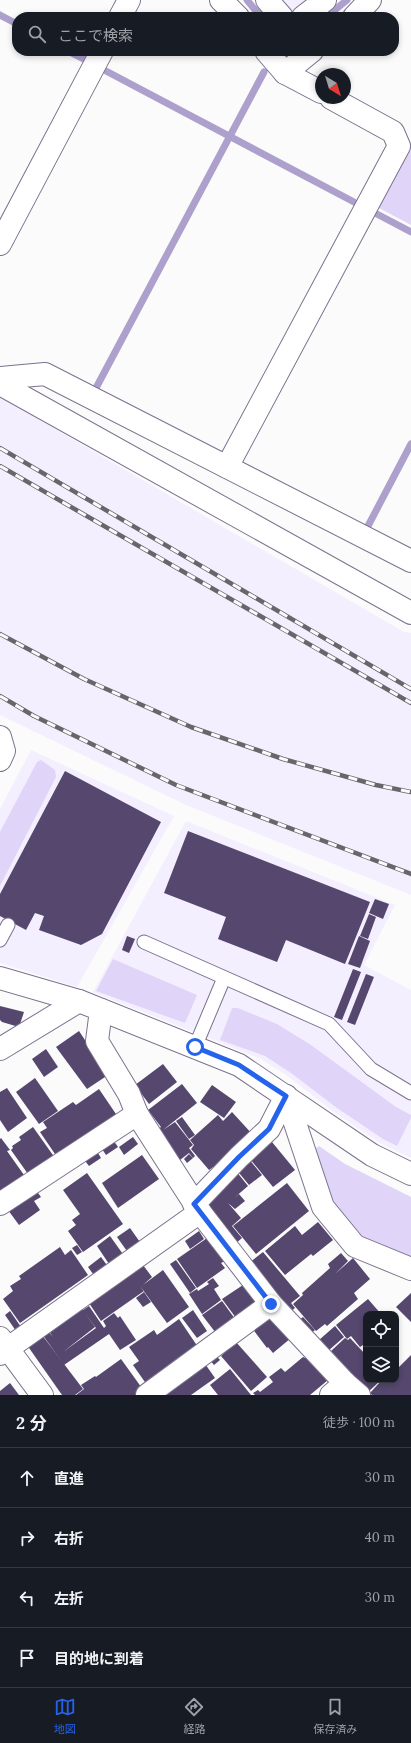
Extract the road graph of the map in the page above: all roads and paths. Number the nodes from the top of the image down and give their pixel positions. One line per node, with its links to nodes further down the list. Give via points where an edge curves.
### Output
1 (129, 0): 6 (street)
2 (221, 0): 7 (street)
3 (267, 0): 8 (street)
4 (325, 0): 9 (street)
5 (370, 0): 10 (street)
6 (123, 12)
7 (233, 12)
8 (278, 12)
9 (309, 12)
10 (359, 12)
11 (99, 56): 17 (street)
12 (271, 56): 14 (street)
13 (306, 56): 14 (street)
14 (285, 72): 15 (street)
15 (315, 89)
16 (342, 104): 20 (street, via 393,132 399,146)
17 (0, 244)
18 (0, 378): 20 (street, via 45,374)
19 (0, 384): 22 (street)
20 (227, 467): 21 (street)
21 (411, 561)
22 (411, 613)
23 (0, 737): 24 (street, via 4,751)
24 (0, 760)
25 (8, 925): 26 (lane)
26 (0, 940)
27 (144, 942): 29 (lane)
28 (0, 978): 30 (street)
29 (224, 978): 32 (lane); 34 (lane, via 329,1024 371,1069)
30 (79, 1001): 31 (street); 33 (street)
31 (101, 1010): 32 (street); 36 (street, via 97,1042 129,1094)
32 (195, 1047): 35 (street, via 239,1065)
33 (0, 1049)
34 (411, 1093)
35 (286, 1096): 37 (street, via 372,1155); 39 (street, via 269,1129 239,1157); 40 (street, via 322,1207 355,1246)
36 (137, 1114): 38 (street); 39 (street)
37 (410, 1172)
38 (0, 1204)
39 (197, 1208): 41 (street); 42 (street)
40 (411, 1269)
41 (271, 1304): 43 (street); 45 (street)
42 (3, 1347): 44 (street)
43 (345, 1391)
44 (42, 1395)
45 (147, 1395)

